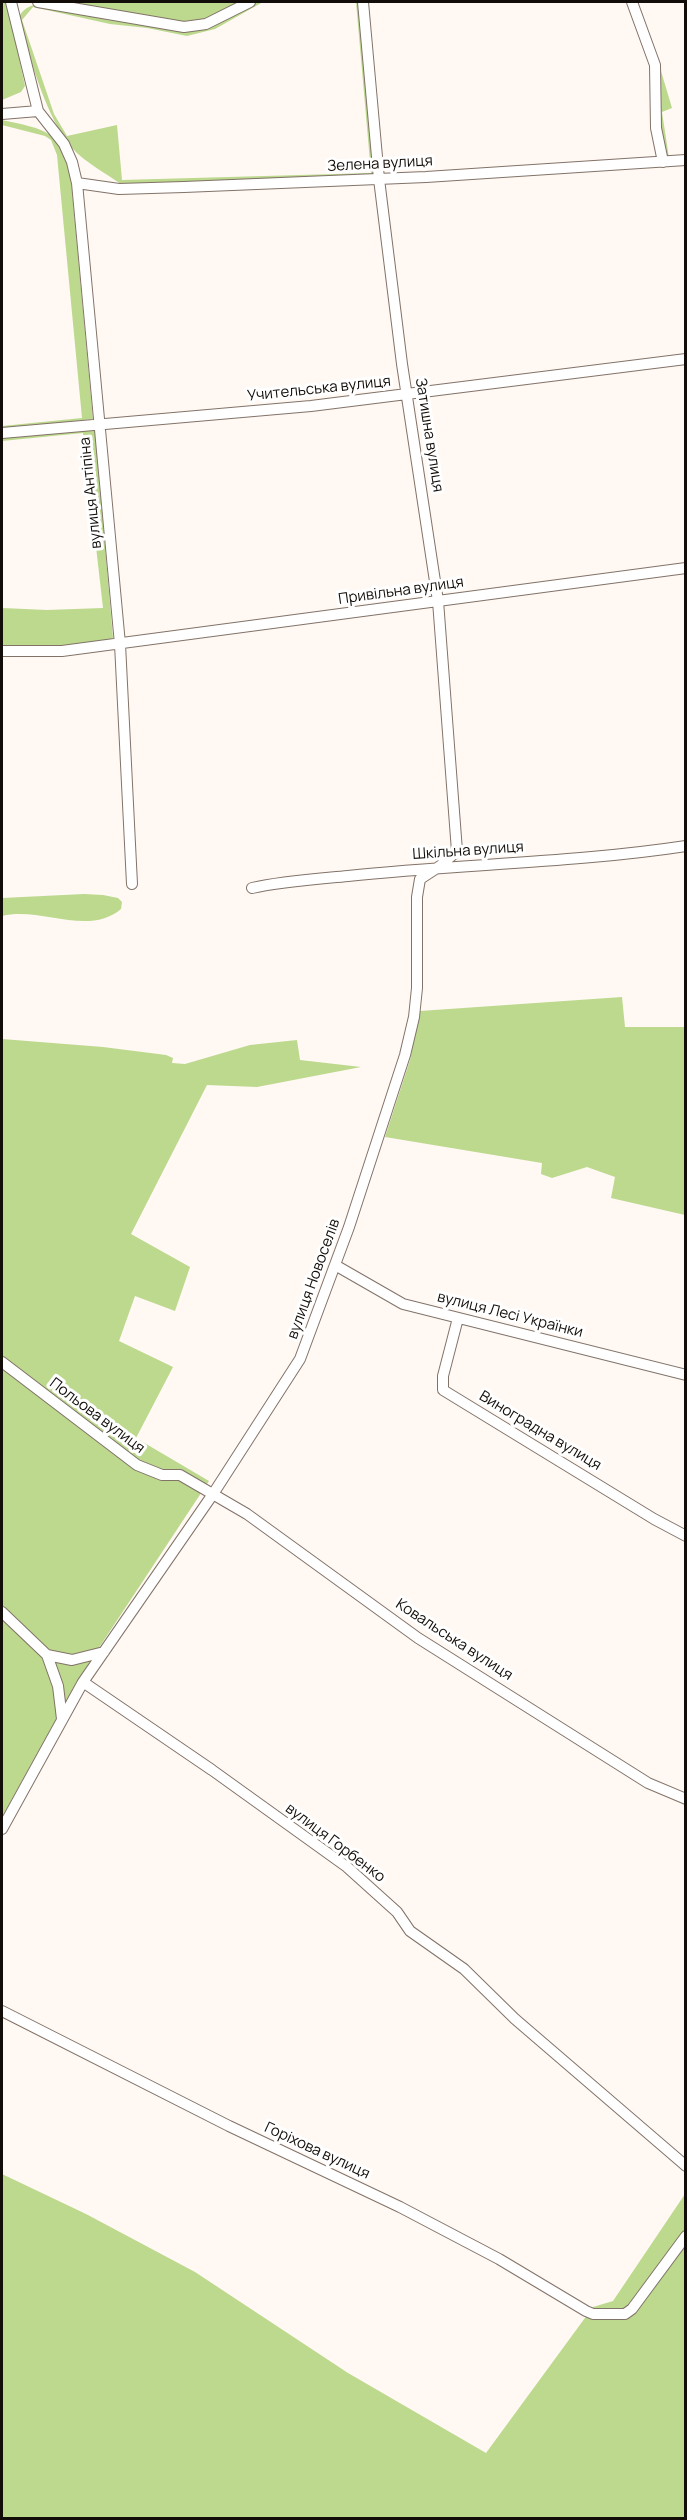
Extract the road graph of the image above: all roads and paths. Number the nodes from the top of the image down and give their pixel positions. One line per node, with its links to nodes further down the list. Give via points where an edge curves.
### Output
1 (11, 2): 6 (street)
2 (38, 2): 3 (street, via 184,27 206,24)
3 (250, 2)
4 (363, 2): 10 (street, Затишна вулиця)
5 (632, 2): 9 (street, via 655,65 656,128)
6 (39, 111): 7 (street); 11 (street, вулиця Антіпіна, via 63,144)
7 (2, 114)
8 (686, 160): 9 (street, Зелена вулиця)
9 (663, 162): 10 (street, Зелена вулиця)
10 (379, 179): 11 (street, Зелена вулиця, via 119,189); 13 (street, Затишна вулиця)
11 (77, 183): 14 (street, вулиця Антіпіна)
12 (686, 359): 13 (street, Учительська вулиця)
13 (408, 394): 14 (street, Учительська вулиця); 17 (street, Затишна вулиця)
14 (99, 424): 15 (street, Учительська вулиця); 18 (street, вулиця Антіпіна)
15 (2, 433)
16 (686, 568): 17 (street, Привільна вулиця)
17 (438, 601): 18 (street, Привільна вулиця); 21 (street, Затишна вулиця, via 457,851)
18 (120, 644): 19 (street, Привільна вулиця, via 62,651); 22 (street, вулиця Антіпіна)
19 (2, 651)
20 (686, 846): 21 (street, Шкільна вулиця, via 510,864)
21 (440, 866): 23 (street, Шкільна вулиця); 24 (street, вулиця Новоселів, via 420,879 414,1017)
22 (132, 884)
23 (252, 888)
24 (335, 1265): 25 (street, вулиця Лесі Українки, via 403,1304); 28 (street, вулиця Новоселів, via 300,1359)
25 (458, 1318): 27 (street, вулиця Лесі Українки); 29 (street, Виноградна вулиця, via 443,1390)
26 (2, 1362): 28 (street, Польова вулиця, via 137,1465 162,1475 180,1475)
27 (686, 1375)
28 (213, 1494): 31 (street, вулиця Новоселів); 35 (street, Ковальська вулиця, via 247,1514 418,1638 648,1783)
29 (686, 1536)
30 (2, 1612): 32 (street)
31 (104, 1652): 32 (street, via 72,1660); 33 (street, вулиця Новоселів)
32 (47, 1655): 34 (street, via 58,1686)
33 (83, 1682): 34 (street, вулиця Новоселів); 38 (street, вулиця Горбенко, via 346,1867 397,1912 414,1934 464,1969 515,2019)
34 (62, 1721): 36 (street, вулиця Новоселів)
35 (686, 1799)
36 (2, 1829)
37 (2, 2011): 39 (street, Горіхова вулиця, via 400,2207 593,2314 625,2314 632,2309)
38 (686, 2166)
39 (686, 2236)

